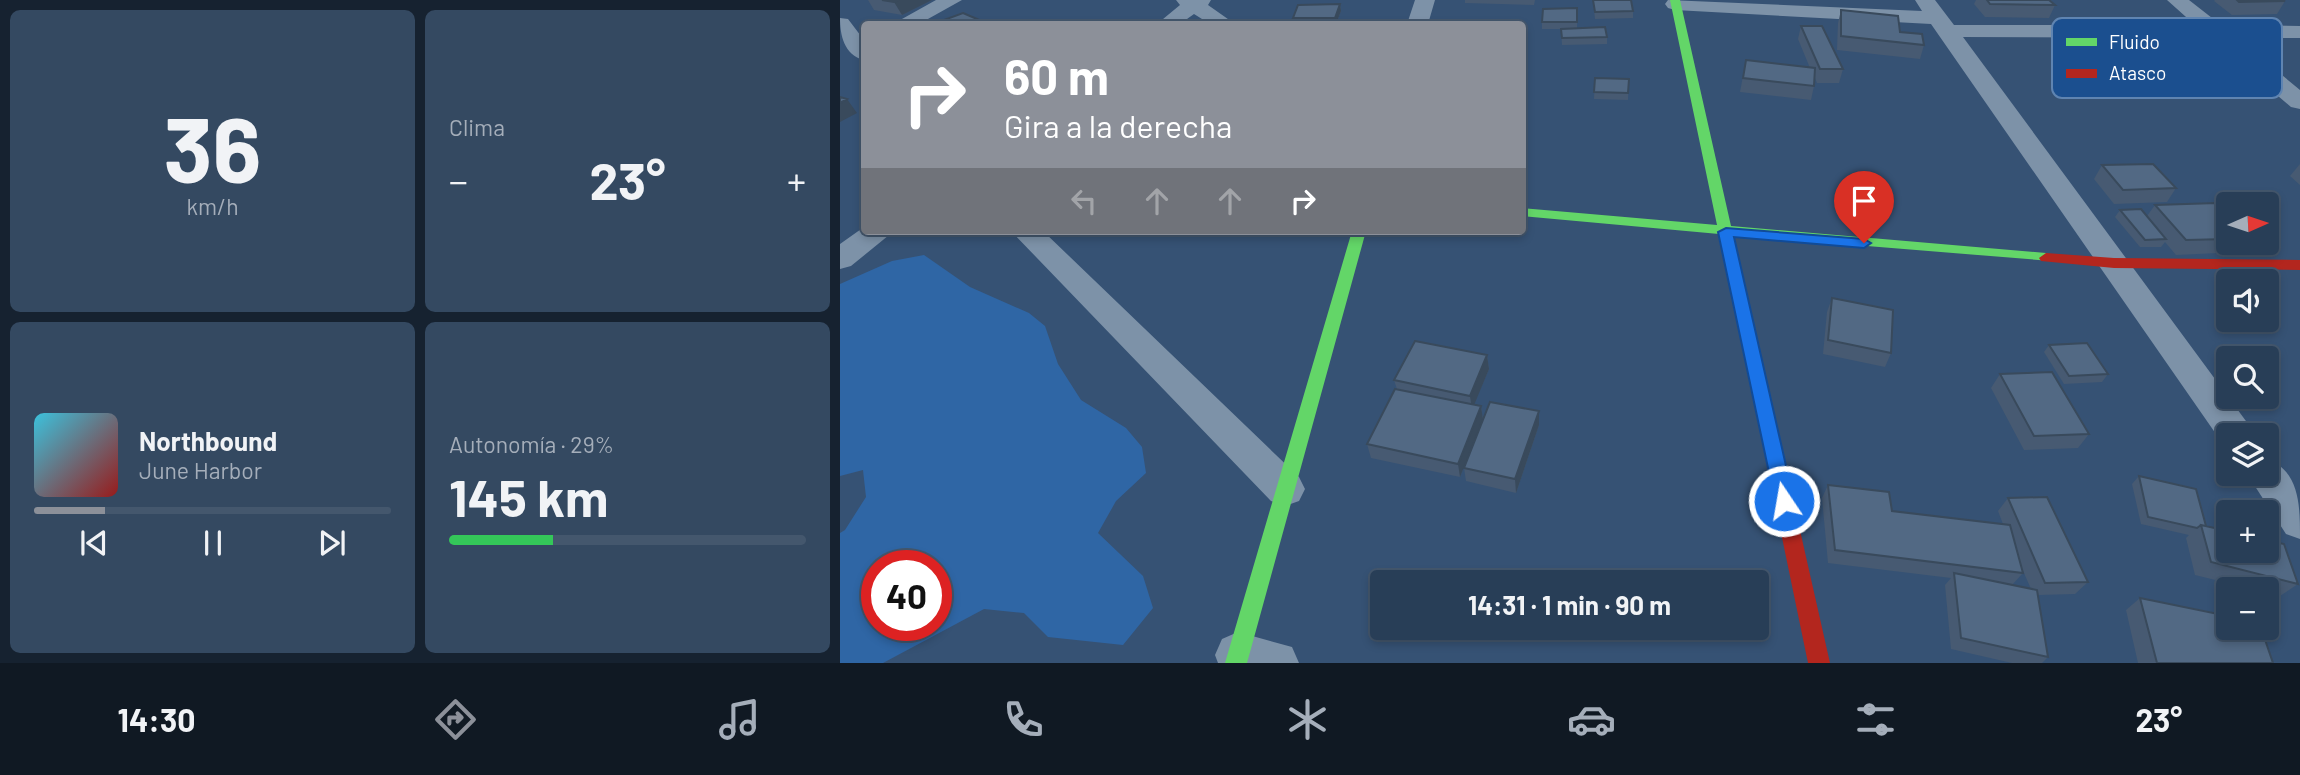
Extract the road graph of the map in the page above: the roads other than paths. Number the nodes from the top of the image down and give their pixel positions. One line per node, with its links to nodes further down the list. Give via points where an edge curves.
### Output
1 (952, 0): 8 (street)
2 (1425, 0): 11 (street)
3 (2176, 0): 7 (street)
4 (1194, 2): 9 (street); 10 (street)
5 (1675, 2): 6 (street); 20 (street)
6 (1937, 16): 12 (street); 25 (street)
7 (2198, 18)
8 (910, 21)
9 (1171, 21)
10 (1220, 21)
11 (1419, 21)
12 (2052, 23)
13 (840, 24): 16 (street)
14 (2282, 32): 15 (street)
15 (2300, 32)
16 (857, 50)
17 (2282, 87): 18 (street)
18 (2300, 102)
19 (1526, 212): 20 (street)
20 (1726, 232): 25 (street); 32 (street)
21 (873, 235): 24 (street)
22 (1030, 235): 29 (street)
23 (1358, 235): 29 (street)
24 (840, 259)
25 (2114, 263): 26 (street); 27 (street)
26 (2300, 265)
27 (2229, 423)
28 (2274, 486): 30 (street)
29 (1285, 489): 31 (street)
30 (2300, 522)
31 (1250, 660)
32 (1819, 663)

